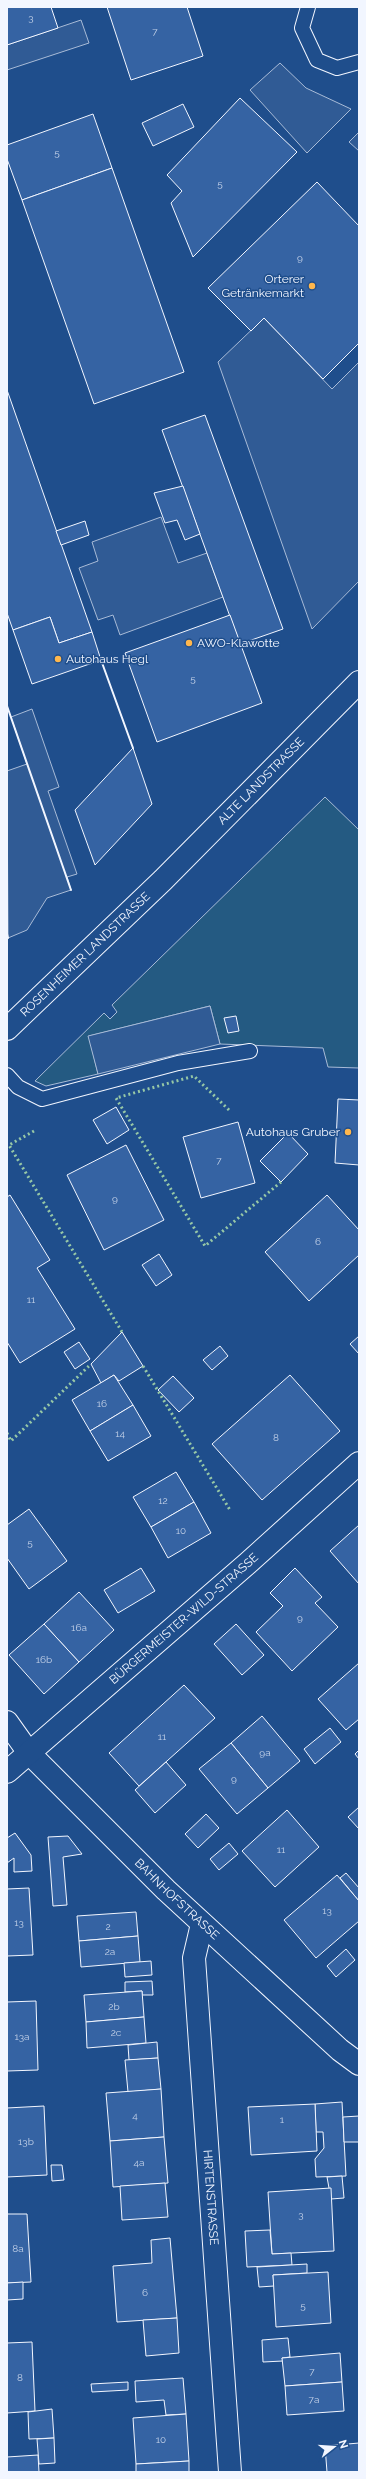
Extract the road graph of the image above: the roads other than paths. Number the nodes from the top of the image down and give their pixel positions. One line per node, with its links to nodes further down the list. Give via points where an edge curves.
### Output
1 (308, 7): 2 (lane, via 302,28 317,60 337,68)
2 (359, 62)
3 (359, 682): 4 (street, ALTE LANDSTRASSE)
4 (163, 880): 5 (street, ROSENHEIMER LANDSTRASSE)
5 (7, 1029)
6 (250, 1051): 7 (lane, via 184,1061 42,1099 18,1087)
7 (7, 1075)
8 (359, 1463): 10 (street, BÜRGERMEISTER-WILD-STRASSE)
9 (7, 1722): 10 (street, BAHNHOFSTRASSE)
10 (29, 1753): 11 (street, BÜRGERMEISTER-WILD-STRASSE); 12 (street, BAHNHOFSTRASSE)
11 (7, 1772)
12 (202, 1924): 13 (street, BAHNHOFSTRASSE, via 340,2050); 14 (street, HIRTENSTRASSE, via 194,1958)
13 (359, 2064)
14 (230, 2472)

